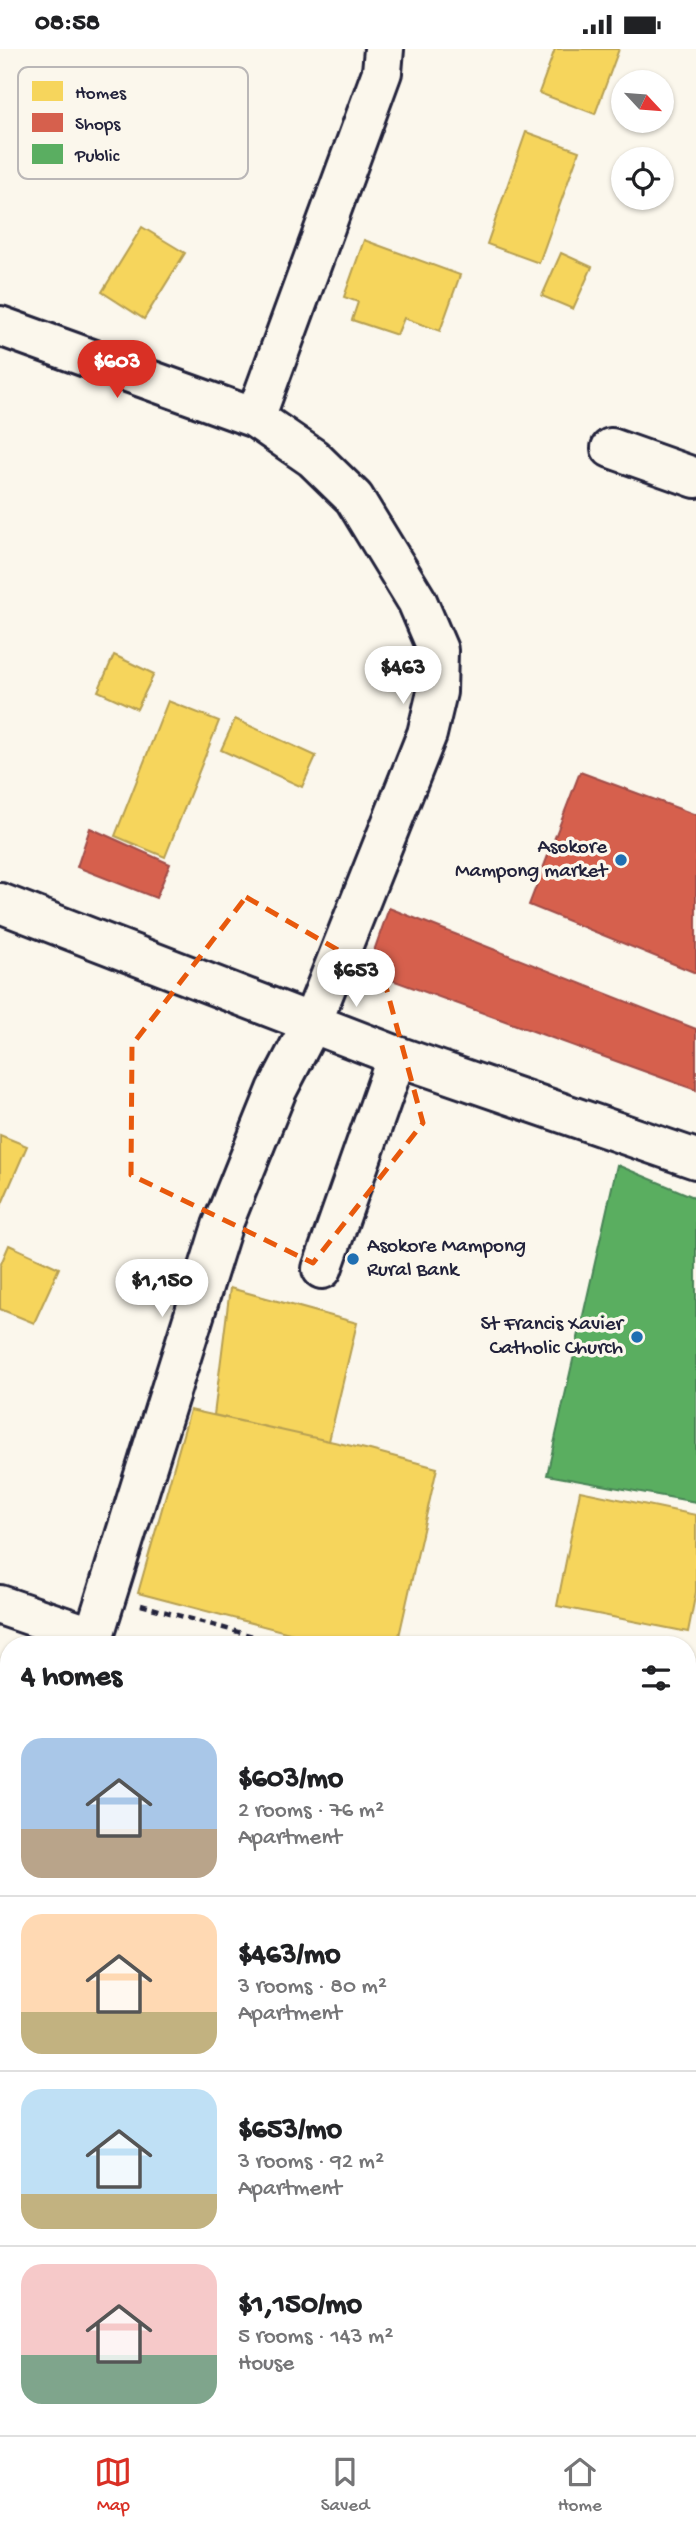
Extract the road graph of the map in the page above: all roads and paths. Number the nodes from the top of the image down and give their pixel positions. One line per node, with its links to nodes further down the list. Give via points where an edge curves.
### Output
1 (384, 49): 3 (street, via 382,72)
2 (0, 326): 3 (street)
3 (255, 418): 7 (street, via 313,459 355,498 417,601 438,650 438,692 427,734)
4 (611, 448): 5 (street)
5 (696, 478)
6 (0, 903): 7 (street)
7 (311, 1025): 8 (street); 11 (street, via 277,1090 222,1226)
8 (397, 1056): 9 (street); 10 (street)
9 (696, 1160)
10 (322, 1269)
11 (107, 1595): 14 (street); 15 (path)
12 (0, 1605): 13 (street)
13 (79, 1636)
14 (94, 1636)
15 (253, 1636)

